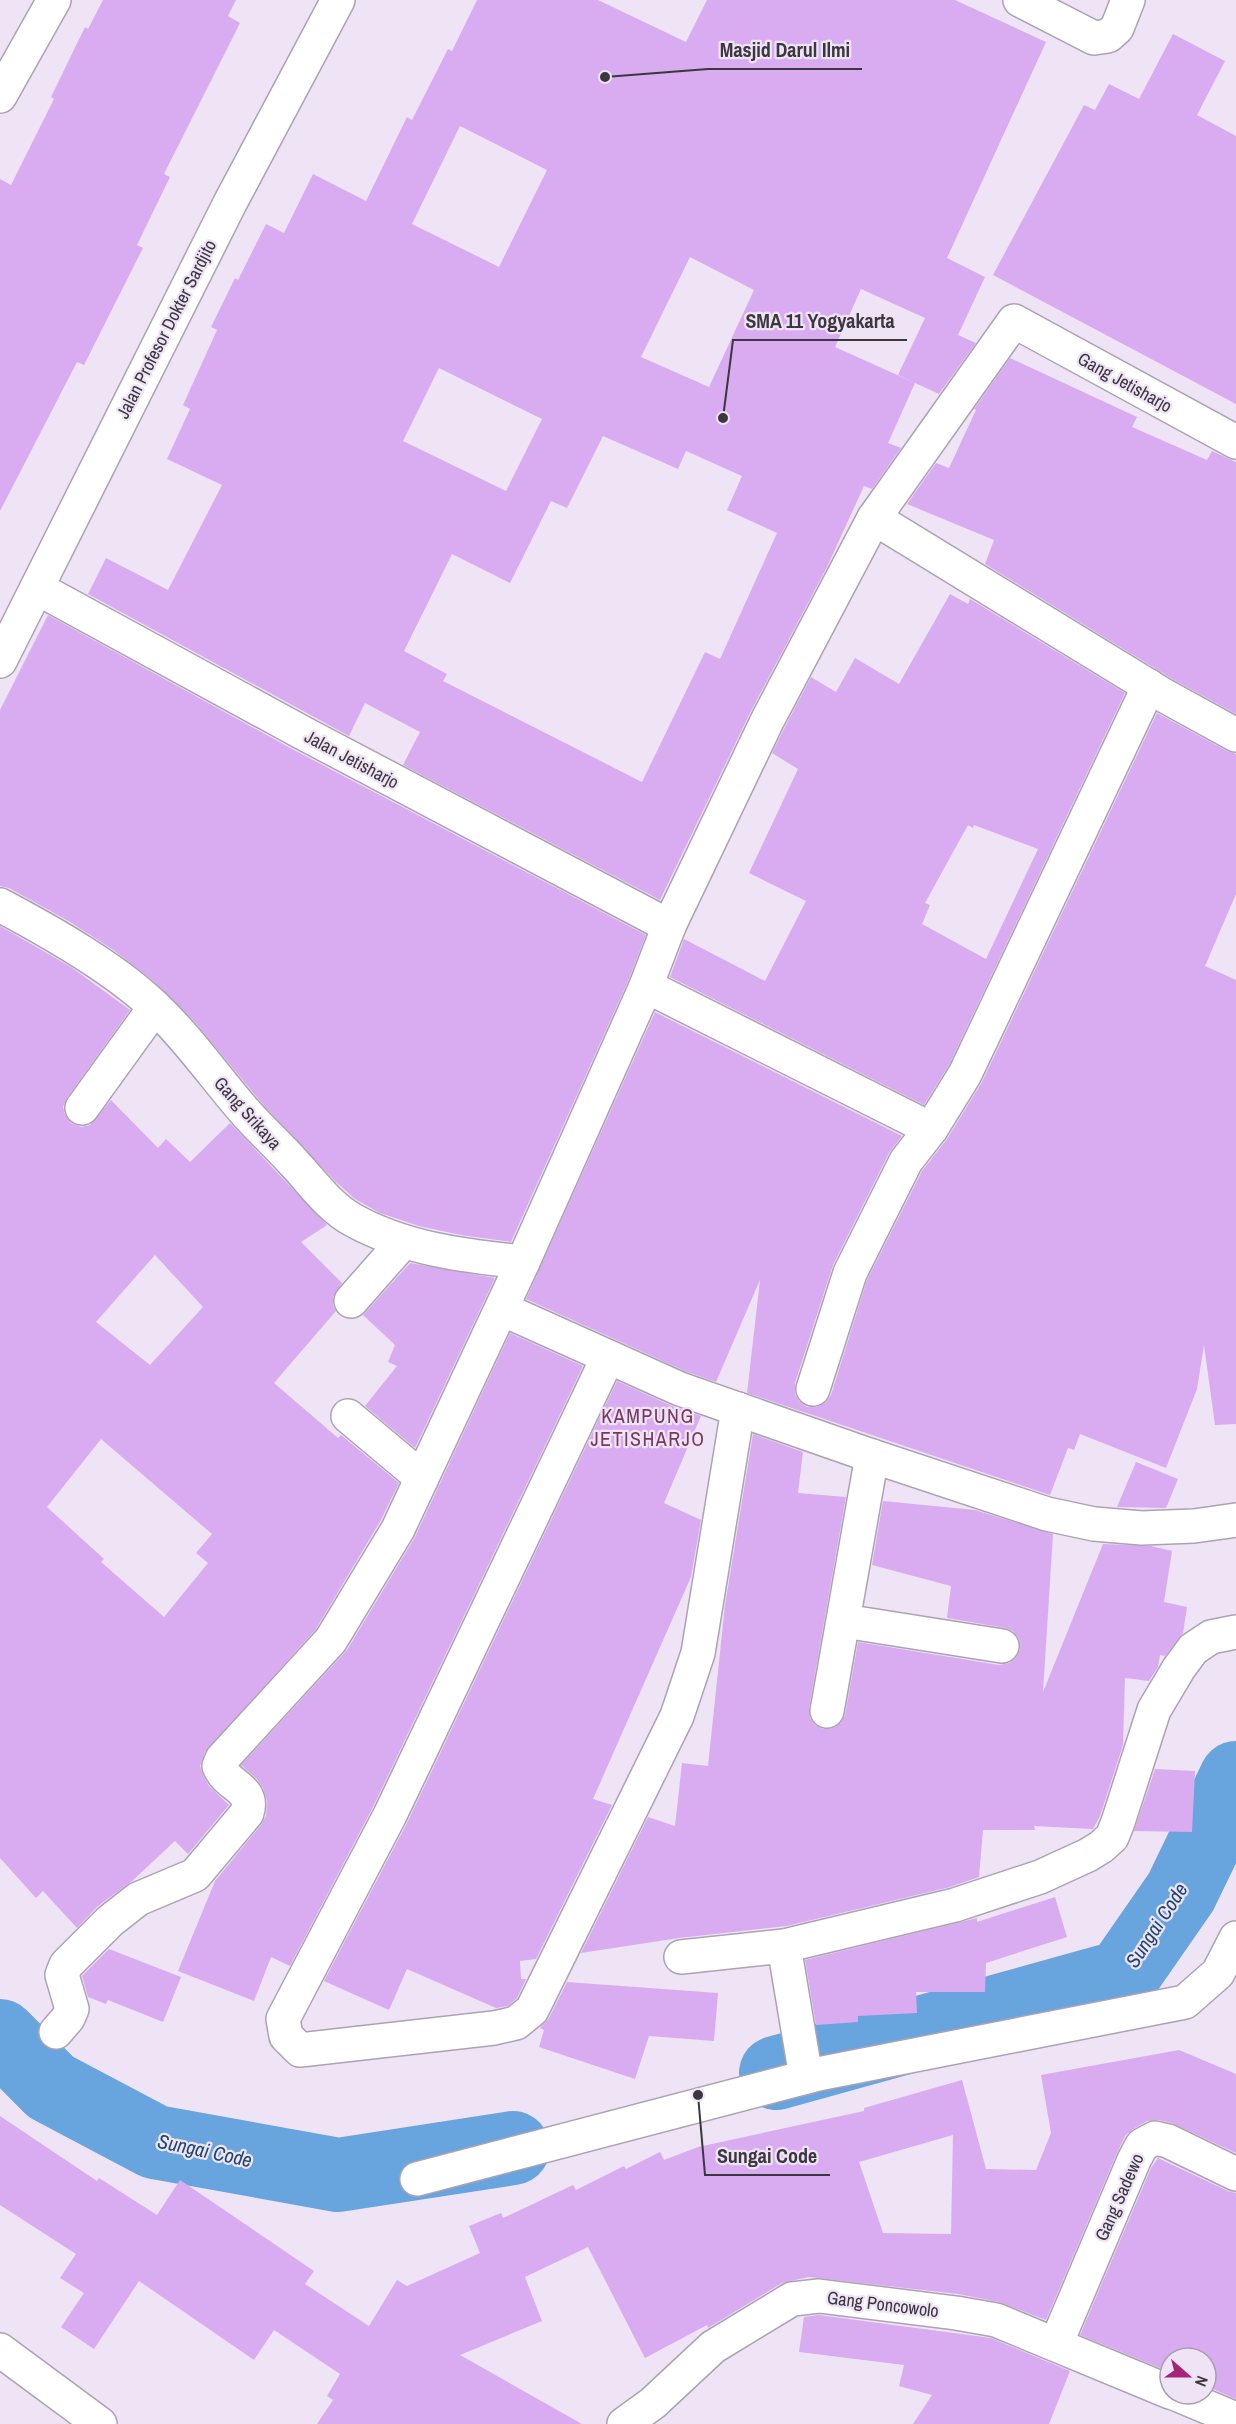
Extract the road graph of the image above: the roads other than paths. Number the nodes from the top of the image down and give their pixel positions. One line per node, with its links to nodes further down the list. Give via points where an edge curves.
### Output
1 (54, 0): 5 (street)
2 (338, 0): 8 (street, Jalan Profesor Dokter Sardjito, via 230,203)
3 (1020, 0): 4 (street, via 1094,38 1108,36 1117,28)
4 (1128, 0)
5 (0, 96)
6 (1236, 442): 7 (street, Gang Jetisharjo, via 1014,321)
7 (874, 518): 10 (street); 13 (street, via 768,719)
8 (37, 588): 9 (street, Jalan Profesor Dokter Sardjito); 13 (street, Jalan Jetisharjo)
9 (3, 648)
10 (1149, 686): 11 (street); 17 (street, via 965,1074)
11 (1236, 735)
12 (0, 905): 15 (street, Gang Srikaya, via 124,980)
13 (669, 926): 14 (street)
14 (646, 986): 17 (street); 19 (street)
15 (155, 1007): 16 (street); 18 (street, Gang Srikaya, via 331,1203 351,1220)
16 (82, 1108)
17 (931, 1129): 23 (street, via 906,1161 850,1273)
18 (403, 1242): 19 (street, Gang Srikaya, via 466,1256); 20 (street)
19 (524, 1262): 21 (street)
20 (351, 1301)
21 (502, 1309): 22 (street); 27 (street)
22 (608, 1357): 24 (street); 24 (street, via 390,1815 283,2019 285,2036 300,2050 495,2028 516,2022 532,2010 677,1716 698,1653)
23 (813, 1389)
24 (738, 1409): 26 (street)
25 (348, 1416): 27 (street)
26 (872, 1456): 28 (street, via 1047,1514 1094,1524 1184,1527); 29 (street)
27 (422, 1478): 36 (street, via 398,1529 331,1640 222,1759 222,1774 246,1794 247,1813 195,1875 138,1899 66,1965 62,1975 72,2009)
28 (1236, 1520)
29 (844, 1621): 31 (street); 32 (street)
30 (1236, 1632): 34 (street, via 1211,1637 1193,1649 1179,1668 1154,1710 1118,1822 1112,1837 1101,1847 1040,1877 964,1902)
31 (1002, 1646)
32 (827, 1711)
33 (1236, 1938): 37 (street, via 1218,1972 1185,2002)
34 (784, 1946): 35 (street); 37 (street)
35 (681, 1957)
36 (56, 2032)
37 (805, 2071): 39 (street)
38 (1236, 2174): 40 (street, Gang Sadewo, via 1168,2141 1155,2138 1142,2145)
39 (417, 2179)
40 (1056, 2344): 42 (street, Gang Poncowolo); 46 (street, Gang Poncowolo, via 996,2320 956,2313 819,2296 792,2299 713,2347 653,2403)
41 (0, 2350): 45 (street)
42 (1158, 2387)
43 (1205, 2406): 44 (street)
44 (1236, 2419)
45 (100, 2424)
46 (624, 2424)

